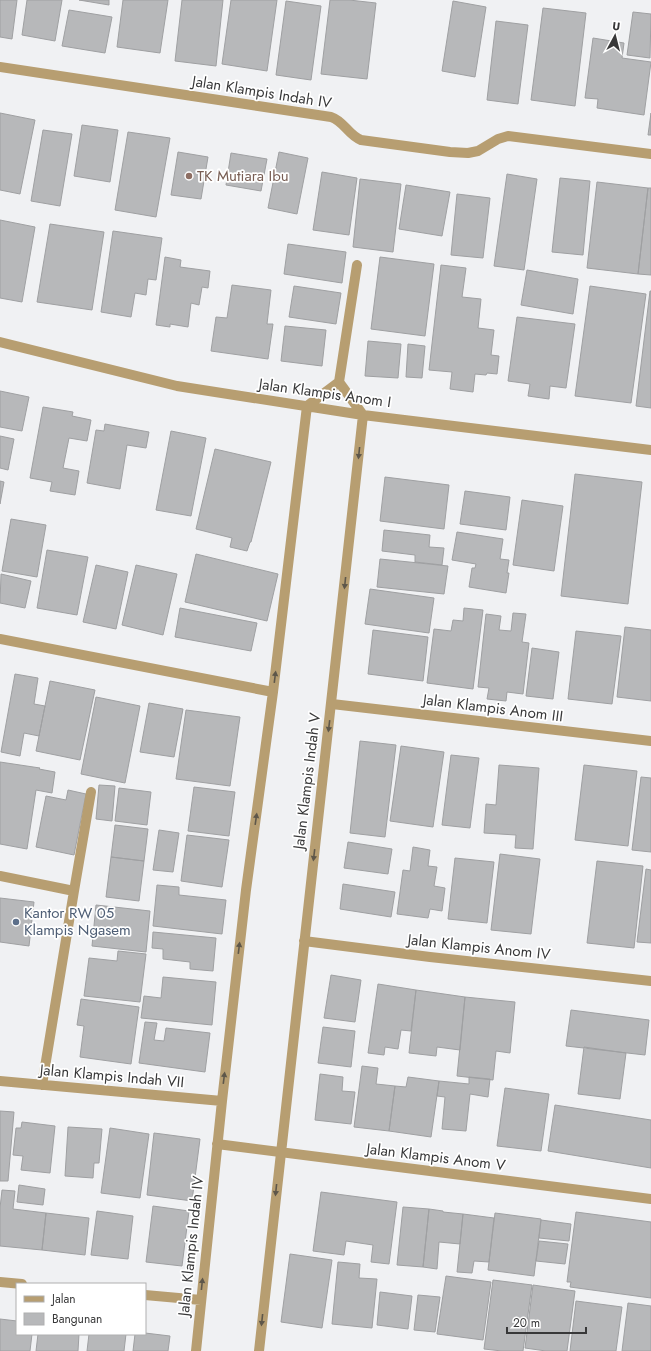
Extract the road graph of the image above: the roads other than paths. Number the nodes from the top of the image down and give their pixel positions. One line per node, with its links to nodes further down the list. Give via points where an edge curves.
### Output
1 (0, 67): 2 (street, Jalan Klampis Indah IV, via 331,117 337,119 347,131 361,140 450,152 478,151 508,136)
2 (651, 154)
3 (357, 265): 5 (street)
4 (0, 342): 6 (street, Jalan Klampis Anom I, via 177,386)
5 (339, 382): 6 (street); 7 (street)
6 (307, 406): 7 (street, Jalan Klampis Anom I); 10 (street, one-way to 6)
7 (363, 414): 8 (street, Jalan Klampis Anom I); 11 (street, Jalan Klampis Indah V, one-way to 11)
8 (651, 450)
9 (0, 638): 10 (street)
10 (273, 692): 20 (street, one-way to 10, via 246,890)
11 (332, 704): 12 (street, Jalan Klampis Anom III); 16 (street, Jalan Klampis Indah V, one-way to 16)
12 (651, 741)
13 (91, 792): 15 (street)
14 (0, 876): 15 (street)
15 (74, 891): 19 (street)
16 (304, 941): 17 (street, Jalan Klampis Anom IV); 22 (street, Jalan Klampis Indah V)
17 (651, 981)
18 (0, 1081): 19 (street, Jalan Klampis Indah VII)
19 (42, 1085): 20 (street, Jalan Klampis Indah VII)
20 (222, 1101): 21 (street)
21 (217, 1144): 22 (street, Jalan Klampis Anom V); 27 (street, Jalan Klampis Indah IV, one-way to 21)
22 (276, 1151): 23 (street, Jalan Klampis Anom V); 29 (street, one-way to 29)
23 (651, 1200)
24 (0, 1282): 25 (street)
25 (16, 1283)
26 (146, 1295): 27 (street)
27 (201, 1300): 28 (street, Jalan Klampis Indah IV)
28 (196, 1351)
29 (258, 1351): 30 (street)
30 (262, 1351)

